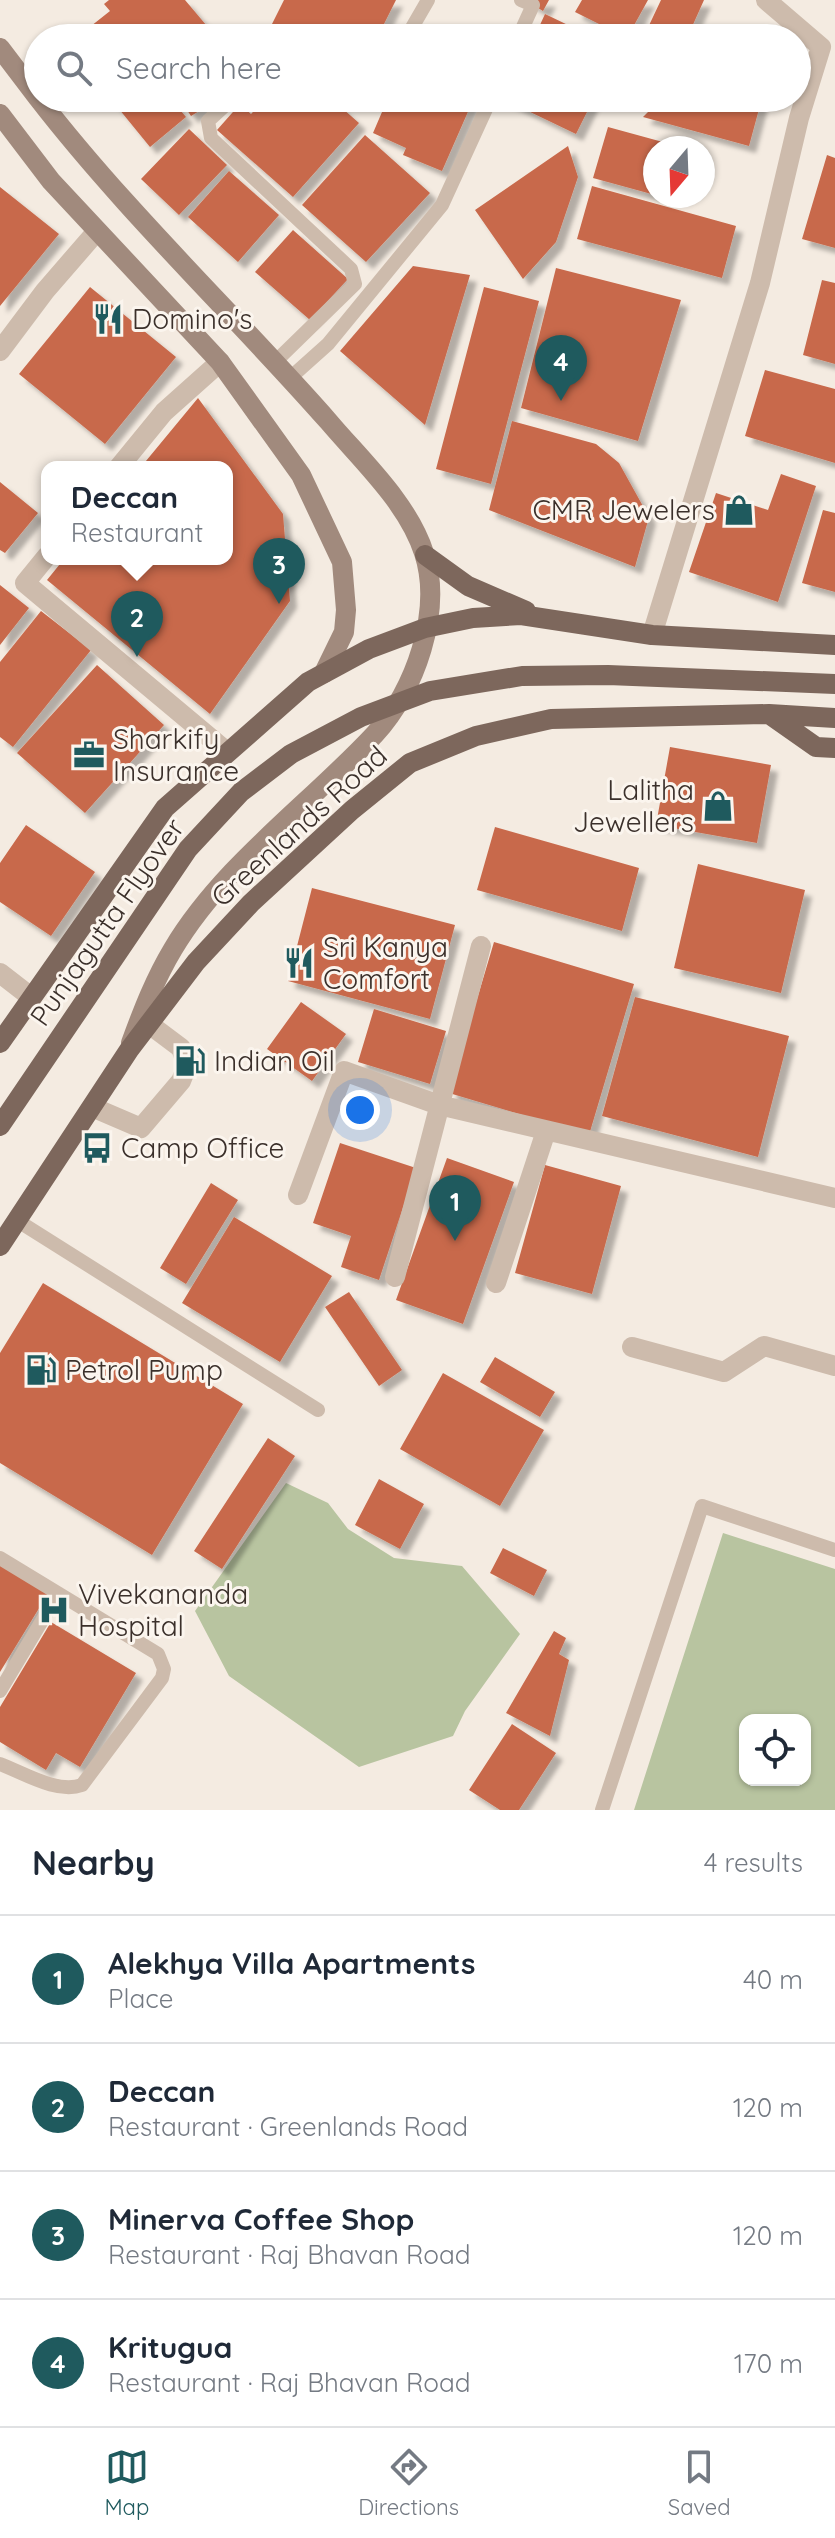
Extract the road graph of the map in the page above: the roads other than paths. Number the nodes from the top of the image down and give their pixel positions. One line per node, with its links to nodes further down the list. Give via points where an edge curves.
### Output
1 (428, 0): 4 (lane)
2 (521, 0): 5 (lane, via 533,5)
3 (766, 0): 6 (street)
4 (414, 24)
5 (524, 24)
6 (794, 24)
7 (811, 38): 9 (street, via 821,47)
8 (0, 48): 10 (main road)
9 (811, 79)
10 (24, 80)
11 (49, 112): 19 (main road, via 125,204)
12 (218, 112): 19 (lane, via 208,121 211,138 351,269 355,284)
13 (485, 112): 20 (lane, via 442,205 328,344)
14 (801, 112): 26 (street, via 760,283)
15 (0, 114): 16 (main road)
16 (97, 231): 17 (street); 18 (main road)
17 (0, 351)
18 (220, 362): 21 (street, via 164,412); 28 (main road, via 301,475 342,562 344,632)
19 (275, 362): 20 (main road)
20 (290, 378): 22 (main road, via 391,496)
21 (124, 461)
22 (425, 555): 24 (main road, via 468,586 517,609); 25 (main road, Greenlands Road)
23 (41, 563): 33 (street, via 25,583)
24 (570, 620): 25 (main road, via 521,615); 26 (main road)
25 (425, 628): 28 (main road); 39 (main road, Greenlands Road, via 407,685 381,727 208,900 174,947 149,992)
26 (652, 635): 27 (main road)
27 (835, 645)
28 (324, 673): 33 (main road)
29 (835, 684): 42 (main road, Punjagutta Flyover, bridge, via 522,676 430,691 361,717 291,754 241,792 188,849)
30 (769, 714): 31 (main road); 32 (main road, via 816,747); 37 (main road, Greenlands Road, via 551,719 476,736 410,763 251,903 196,962)
31 (835, 718)
32 (835, 748)
33 (227, 752): 36 (main road, via 165,808)
34 (481, 946): 40 (street)
35 (0, 973): 36 (street)
36 (31, 997): 38 (main road)
37 (149, 1024): 39 (main road, Greenlands Road); 41 (street, via 181,1048 187,1066 181,1081 141,1128)
38 (0, 1043)
39 (129, 1050): 41 (main road, Greenlands Road)
40 (439, 1105): 43 (street); 44 (street, via 344,1071); 48 (street)
41 (92, 1107): 46 (main road, Greenlands Road)
42 (0, 1126)
43 (546, 1131): 45 (street); 49 (street)
44 (298, 1195)
45 (835, 1198)
46 (18, 1221): 47 (main road, Greenlands Road); 52 (lane)
47 (0, 1246)
48 (395, 1277)
49 (496, 1283)
50 (632, 1347): 51 (street, via 724,1372 764,1346)
51 (835, 1366)
52 (318, 1410)
53 (835, 1550): 58 (lane, via 702,1506)
54 (0, 1558): 55 (lane)
55 (58, 1594): 56 (lane); 57 (lane, via 158,1654 162,1678 82,1785 56,1785)
56 (0, 1691)
57 (0, 1764)
58 (602, 1810)

